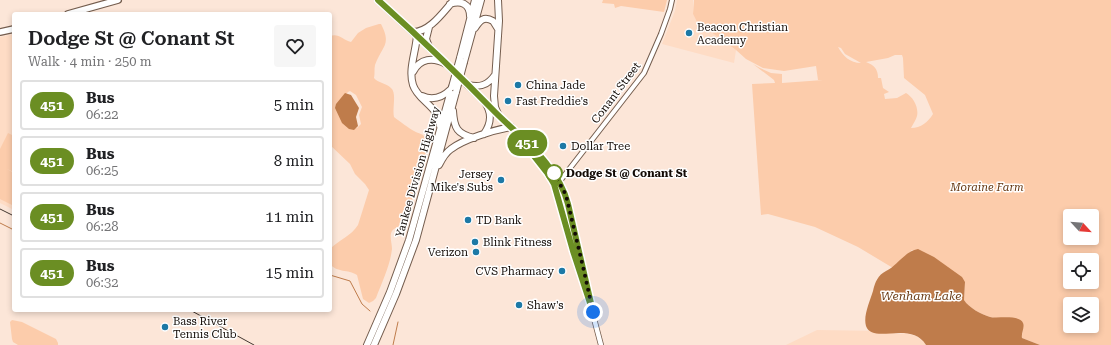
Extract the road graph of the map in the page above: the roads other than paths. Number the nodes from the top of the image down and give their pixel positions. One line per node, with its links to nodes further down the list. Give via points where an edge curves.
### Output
1 (118, 0): 9 (highway)
2 (378, 0): 15 (highway)
3 (454, 0): 8 (highway)
4 (475, 0): 10 (highway, Yankee Division Highway)
5 (481, 0): 16 (highway, Yankee Division Highway)
6 (498, 0): 13 (highway)
7 (672, 0): 32 (street, Conant Street, via 661,34 644,72)
8 (449, 5): 10 (highway, via 457,1 464,2 470,10); 11 (highway)
9 (75, 12)
10 (470, 19): 18 (highway, Yankee Division Highway)
11 (429, 26): 15 (highway); 17 (highway, via 426,39)
12 (12, 29): 14 (highway)
13 (498, 30): 16 (highway, via 493,20 487,18 478,23); 21 (highway)
14 (0, 32)
15 (415, 34): 17 (highway); 20 (highway)
16 (471, 36): 18 (highway, Yankee Division Highway)
17 (429, 47): 19 (highway)
18 (462, 60): 23 (highway, Yankee Division Highway, bridge)
19 (446, 64): 20 (highway, via 432,59 423,61); 22 (highway)
20 (412, 75): 24 (highway, via 414,89)
21 (495, 75): 22 (highway, via 490,82 483,85); 27 (highway, via 494,102)
22 (468, 85): 25 (highway)
23 (454, 90): 24 (highway, via 437,98); 26 (highway, Yankee Division Highway); 31 (highway, Yankee Division Highway)
24 (420, 96): 31 (highway, via 439,118)
25 (484, 101): 27 (main road); 29 (highway, via 490,110 491,118)
26 (453, 104): 30 (highway, via 457,130); 34 (highway, Yankee Division Highway)
27 (499, 116): 28 (main road)
28 (511, 127): 29 (highway); 32 (main road); 33 (main road)
29 (484, 134): 30 (highway)
30 (474, 138): 34 (highway, via 446,153)
31 (437, 142): 36 (highway, Yankee Division Highway, via 407,246)
32 (560, 181): 33 (street, Conant Street); 35 (main road, via 566,195)
33 (554, 184): 35 (main road)
34 (432, 185): 37 (highway, Yankee Division Highway, via 411,254)
35 (593, 312): 38 (main road)
36 (367, 345)
37 (374, 345)
38 (601, 345)

